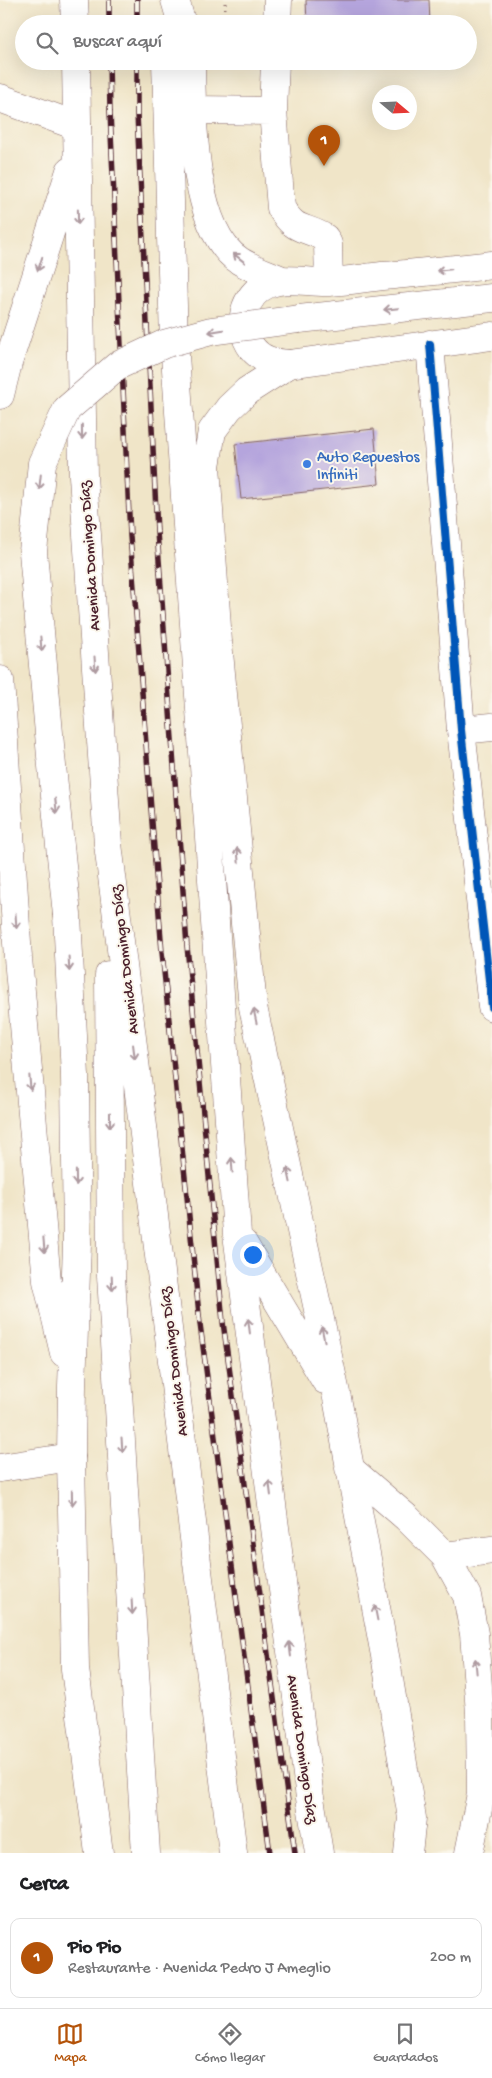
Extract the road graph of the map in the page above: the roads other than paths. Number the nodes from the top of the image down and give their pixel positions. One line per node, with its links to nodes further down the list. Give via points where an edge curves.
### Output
1 (74, 0): 3 (main road)
2 (278, 0): 4 (main road)
3 (75, 15)
4 (269, 15)
5 (76, 70): 12 (main road, Avenida Domingo Díaz)
6 (166, 70): 26 (main road, Avenida Domingo Díaz, one-way to 6, via 176,370)
7 (191, 70): 10 (main road)
8 (275, 70): 11 (main road)
9 (0, 98): 12 (main road)
10 (192, 110): 11 (main road); 14 (main road, one-way to 10, via 239,260 218,237 206,212)
11 (273, 111): 15 (main road, via 281,208 298,228 325,238)
12 (77, 139): 20 (main road, one-way to 20); 24 (main road, Avenida Domingo Díaz, one-way to 24, via 83,485)
13 (492, 265): 15 (main road, one-way to 15)
14 (282, 280): 15 (main road); 19 (main road, via 256,292 243,316 244,331 255,352 265,360)
15 (329, 282)
16 (492, 298): 27 (main road, one-way to 27, bridge, via 211,332 164,344 117,366 67,409 42,463 33,552 67,915 75,1076 78,1244)
17 (492, 336): 18 (main road)
18 (430, 344): 19 (main road); 23 (main road)
19 (288, 364): 28 (main road, one-way to 19, via 253,1008 218,642 206,466 212,431 229,408 247,391)
20 (0, 395)
21 (0, 680): 27 (main road, one-way to 27, via 18,958 47,1281)
22 (492, 727): 23 (main road)
23 (461, 730): 25 (main road)
24 (108, 844): 35 (main road, one-way to 35, via 112,1276); 36 (main road, Avenida Domingo Díaz, one-way to 36)
25 (492, 1008)
26 (237, 1234): 28 (main road); 37 (main road, Avenida Domingo Díaz, one-way to 26)
27 (72, 1386): 29 (main road)
28 (337, 1398): 31 (main road)
29 (71, 1457): 30 (main road); 34 (main road, one-way to 34, via 75,1669)
30 (0, 1468)
31 (349, 1468): 33 (main road); 38 (main road, one-way to 31, via 412,1818)
32 (492, 1550): 33 (main road)
33 (445, 1556): 39 (main road, one-way to 33, via 481,1794 480,1703 467,1596)
34 (99, 1853)
35 (146, 1853)
36 (233, 1853)
37 (319, 1853)
38 (408, 1853)
39 (469, 1853)

